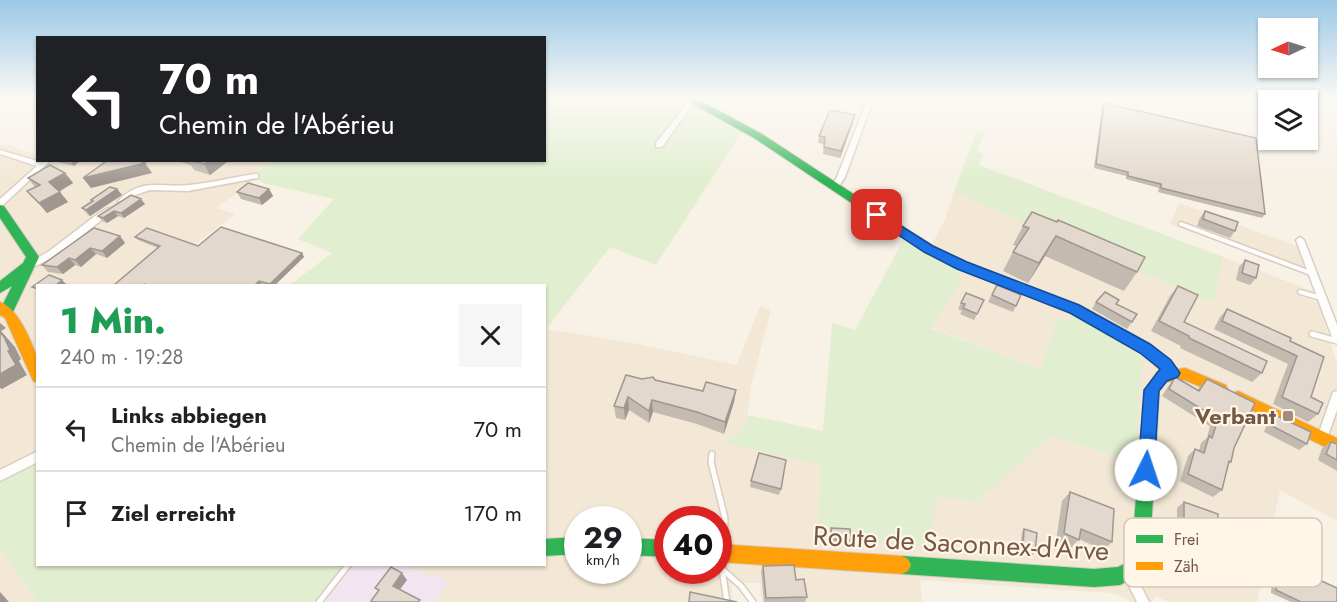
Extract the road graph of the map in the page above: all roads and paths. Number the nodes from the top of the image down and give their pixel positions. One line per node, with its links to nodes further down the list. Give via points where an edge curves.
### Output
1 (671, 126): 4 (street)
2 (742, 126): 9 (street)
3 (860, 126): 9 (street)
4 (659, 145)
5 (0, 152): 6 (street)
6 (36, 161)
7 (46, 163): 10 (street)
8 (255, 176): 14 (street, via 188,188 140,190 85,226 56,252)
9 (835, 186): 23 (street, via 929,249 1075,309 1145,348)
10 (0, 203)
11 (0, 209): 14 (street, via 31,253)
12 (1181, 224): 15 (lane)
13 (1300, 240): 15 (street)
14 (30, 265): 16 (street); 19 (street, via 29,273)
15 (1313, 274): 18 (street)
16 (0, 288)
17 (1300, 292): 18 (lane)
18 (1324, 299): 21 (street)
19 (4, 308): 22 (street)
20 (1312, 334): 21 (lane)
21 (1337, 339)
22 (36, 373)
23 (1173, 373): 25 (street, via 1202,379); 31 (street, Route de Saconnex-d'Arve, via 1162,376 1152,390)
24 (1337, 395): 25 (street)
25 (1322, 438): 26 (street)
26 (1337, 446)
27 (712, 454): 30 (lane)
28 (36, 457): 29 (street)
29 (0, 476)
30 (722, 506)
31 (1143, 518)
32 (564, 547): 33 (street)
33 (546, 548)
34 (732, 554): 36 (street, Route de Saconnex-d'Arve, via 1094,578)
35 (347, 566): 40 (lane)
36 (1124, 574)
37 (732, 577): 42 (lane)
38 (724, 584): 41 (lane)
39 (1136, 587): 43 (street)
40 (319, 602)
41 (726, 602)
42 (753, 602)
43 (1143, 602)

